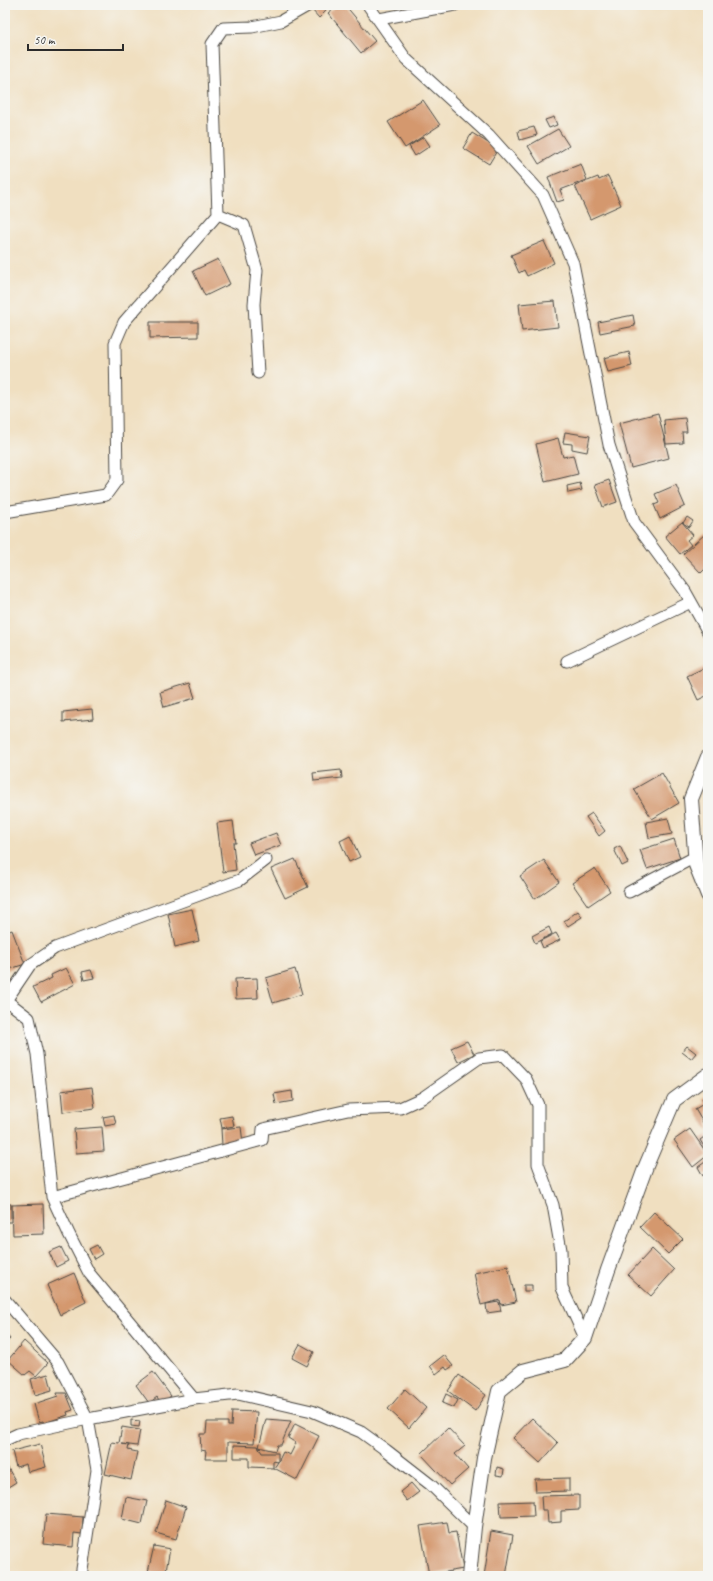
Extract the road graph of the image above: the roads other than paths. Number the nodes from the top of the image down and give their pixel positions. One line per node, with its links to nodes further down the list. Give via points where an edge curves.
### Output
1 (309, 5): 5 (street, via 281,21 252,27 223,28 212,44)
2 (368, 5): 4 (street)
3 (455, 5): 4 (street)
4 (379, 19): 8 (street, via 406,59 489,135 543,194 573,263 609,445 634,522)
5 (218, 214): 6 (street, via 244,225 257,270 254,304); 7 (street, via 124,322 115,343 117,480 106,496)
6 (258, 373)
7 (5, 512)
8 (692, 602): 9 (street); 10 (street)
9 (708, 632)
10 (567, 661)
11 (708, 757): 12 (street, via 691,799)
12 (695, 857): 14 (street); 15 (street)
13 (266, 860): 16 (street, via 240,880 55,948 30,965)
14 (629, 892)
15 (708, 895)
16 (6, 1000): 18 (street, via 29,1018 35,1047)
17 (708, 1075): 20 (street, via 674,1100 644,1173)
18 (52, 1197): 20 (street, via 262,1140 263,1129 348,1110 400,1108 422,1098 479,1058 503,1055 526,1078 538,1105 538,1164 553,1205 561,1250 562,1288); 21 (street, via 89,1273)
19 (5, 1300): 22 (street, via 58,1362)
20 (585, 1338): 24 (street, via 565,1360 524,1371 499,1391 484,1458)
21 (194, 1399): 22 (street); 24 (street, via 238,1394 312,1411 361,1432 431,1485)
22 (88, 1419): 23 (street, via 18,1434); 25 (street, via 97,1470)
23 (5, 1440)
24 (474, 1527): 26 (street)
25 (81, 1576)
26 (469, 1576)

